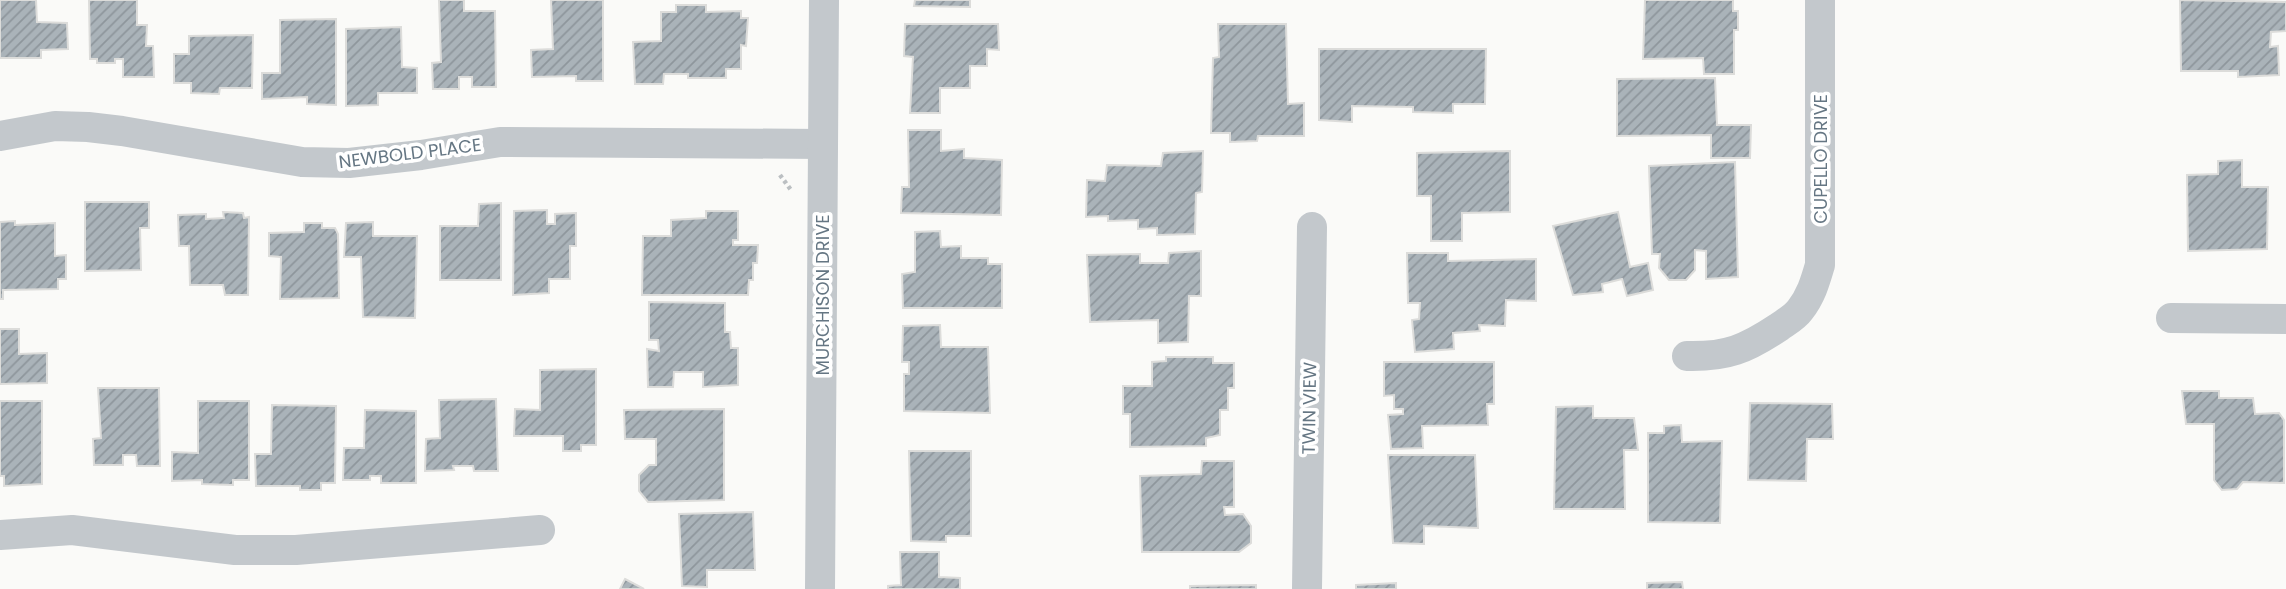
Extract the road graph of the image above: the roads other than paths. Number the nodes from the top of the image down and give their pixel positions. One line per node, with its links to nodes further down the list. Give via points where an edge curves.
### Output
1 (824, 0): 4 (street, MURCHISON DRIVE)
2 (1820, 0): 8 (street, CUPELLO DRIVE, via 1820,265 1814,289 1798,313 1758,341 1736,352)
3 (0, 136): 4 (street, NEWBOLD PLACE, via 55,126 88,127 302,162 337,163 500,142)
4 (823, 144): 11 (street, MURCHISON DRIVE)
5 (1312, 227): 12 (street, TWIN VIEW)
6 (2171, 318): 7 (street)
7 (2286, 318)
8 (1687, 356)
9 (540, 530): 10 (street, via 296,550 235,550 72,530)
10 (0, 535)
11 (820, 589)
12 (1307, 589)

